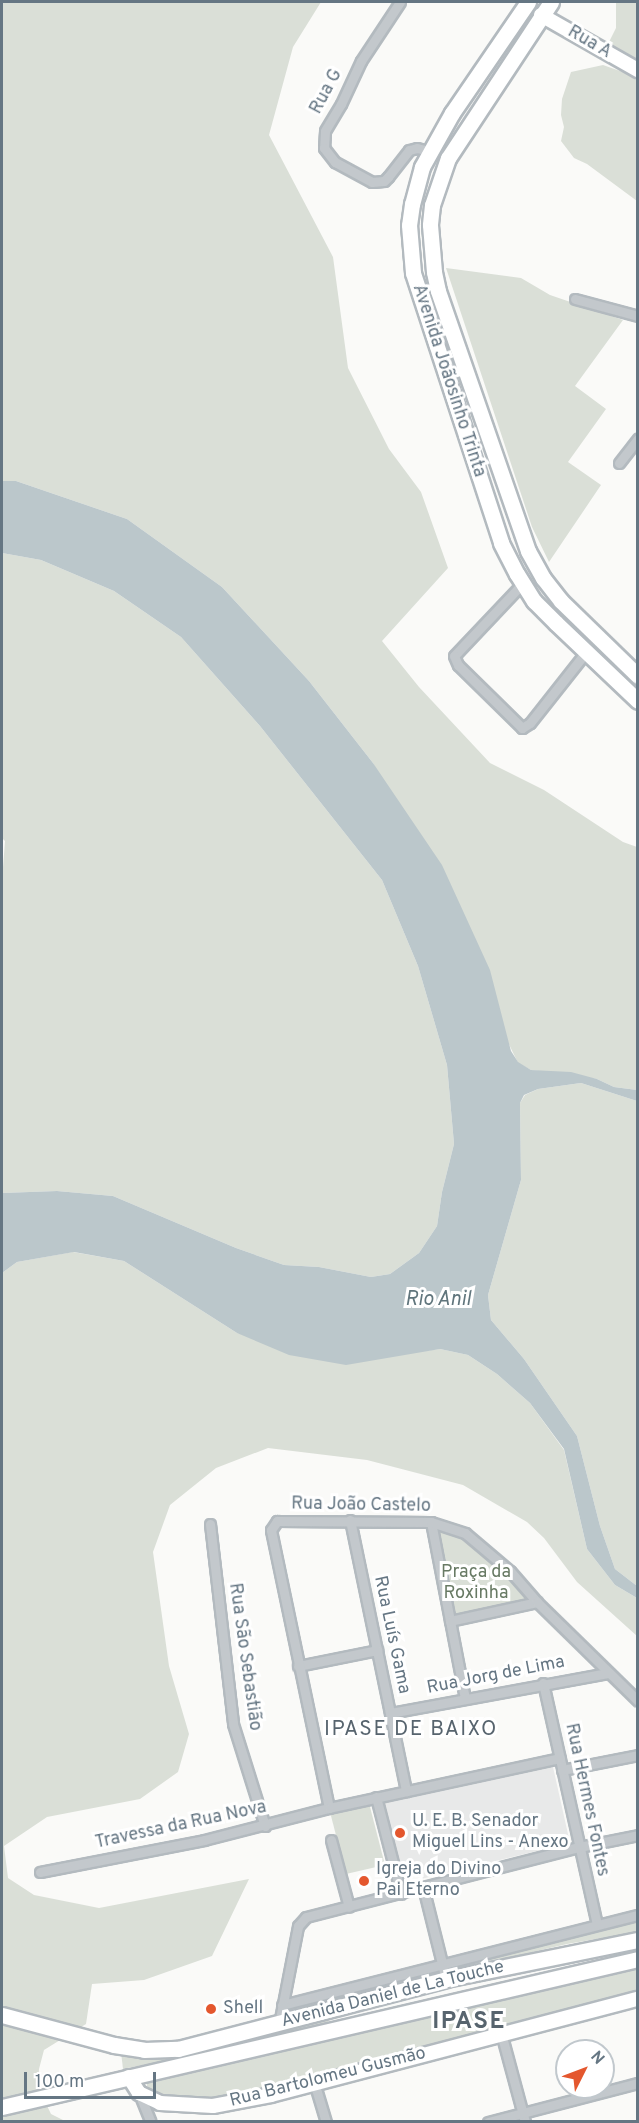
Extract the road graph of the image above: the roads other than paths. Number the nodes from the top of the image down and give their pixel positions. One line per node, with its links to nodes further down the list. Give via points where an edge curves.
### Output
1 (400, 2): 6 (street, Rua G, via 361,61 325,131 324,148 335,162 372,182 384,181 409,150)
2 (551, 2): 4 (main road, Avenida Joãosinho Trinta)
3 (523, 3): 6 (main road, Avenida Joãosinho Trinta)
4 (541, 15): 5 (street, Rua A); 7 (main road, Avenida Joãosinho Trinta)
5 (638, 70)
6 (429, 151): 7 (main road); 12 (main road, Avenida Joãosinho Trinta, via 412,204 409,247 413,273 501,543)
7 (448, 158): 14 (main road, Avenida Joãosinho Trinta, via 430,225 438,291 528,551 561,600)
8 (575, 298): 9 (street)
9 (638, 316)
10 (638, 439): 11 (street)
11 (619, 463)
12 (523, 583): 13 (main road, Avenida Joãosinho Trinta, via 534,600); 13 (street, via 454,656 459,665 522,728)
13 (586, 652): 15 (main road, Avenida Joãosinho Trinta)
14 (638, 676)
15 (638, 701)
16 (350, 1520): 17 (street, Rua João Castelo); 21 (street, Rua Luís Gama); 22 (street, Rua João Castelo, via 277,1521 271,1530)
17 (431, 1522): 19 (street, Rua João Castelo, via 476,1540); 20 (street)
18 (210, 1524): 34 (street, Rua São Sebastião, via 233,1724)
19 (537, 1602): 20 (street); 23 (street, Rua João Castelo)
20 (450, 1621): 25 (street)
21 (377, 1650): 22 (street); 27 (street, Rua Luís Gama)
22 (298, 1666): 33 (street)
23 (607, 1673): 24 (street, Rua Jorg de Lima); 26 (street, Rua João Castelo)
24 (543, 1683): 25 (street, Rua Jorg de Lima); 29 (street, Rua Hermes Fontes)
25 (465, 1699): 27 (street, Rua Jorg de Lima)
26 (638, 1701)
27 (390, 1713): 31 (street, Rua Luís Gama)
28 (638, 1755): 30 (street)
29 (560, 1758): 30 (street, Rua Hermes Fontes); 31 (street, Travessa da Rua Nova)
30 (562, 1770): 37 (street, Rua Hermes Fontes)
31 (406, 1791): 32 (street, Travessa da Rua Nova)
32 (376, 1797): 33 (street, Travessa da Rua Nova); 40 (street)
33 (329, 1808): 34 (street, Travessa da Rua Nova)
34 (265, 1826): 38 (street, Travessa da Rua Nova)
35 (638, 1835): 37 (street)
36 (331, 1840): 41 (street)
37 (579, 1847): 39 (street); 43 (street, Rua Hermes Fontes)
38 (40, 1872)
39 (423, 1887): 40 (street); 47 (street)
40 (401, 1894): 41 (street)
41 (349, 1907): 52 (street, via 306,1917 298,1926)
42 (638, 1915): 43 (street)
43 (597, 1924): 47 (street)
44 (638, 1940): 46 (main road, Avenida Daniel de La Touche)
45 (638, 1959): 49 (main road, Avenida Daniel de La Touche)
46 (526, 1962): 48 (main road, Avenida Daniel de La Touche); 49 (main road, via 525,1976)
47 (441, 1964): 48 (street); 52 (street)
48 (446, 1980): 50 (main road, Avenida Daniel de La Touche)
49 (491, 1991): 55 (main road, Avenida Daniel de La Touche)
50 (381, 1996): 54 (main road, Avenida Daniel de La Touche); 55 (main road, via 370,2004 343,2012)
51 (638, 1999): 56 (street, Rua Bartolomeu Gusmão)
52 (282, 2005): 54 (street)
53 (2, 2015): 54 (main road, Avenida Daniel de La Touche, via 144,2050 178,2049)
54 (279, 2024)
55 (343, 2028): 57 (main road, Avenida Daniel de La Touche)
56 (501, 2033): 58 (street, Rua Bartolomeu Gusmão); 62 (street)
57 (129, 2077): 60 (street); 61 (main road, Avenida Daniel de La Touche)
58 (314, 2082): 60 (street, Rua Bartolomeu Gusmão, via 213,2106 171,2106); 64 (street)
59 (638, 2083): 62 (street)
60 (139, 2093): 63 (street)
61 (2, 2107)
62 (524, 2117): 65 (street)
63 (151, 2121)
64 (326, 2121)
65 (488, 2121)

